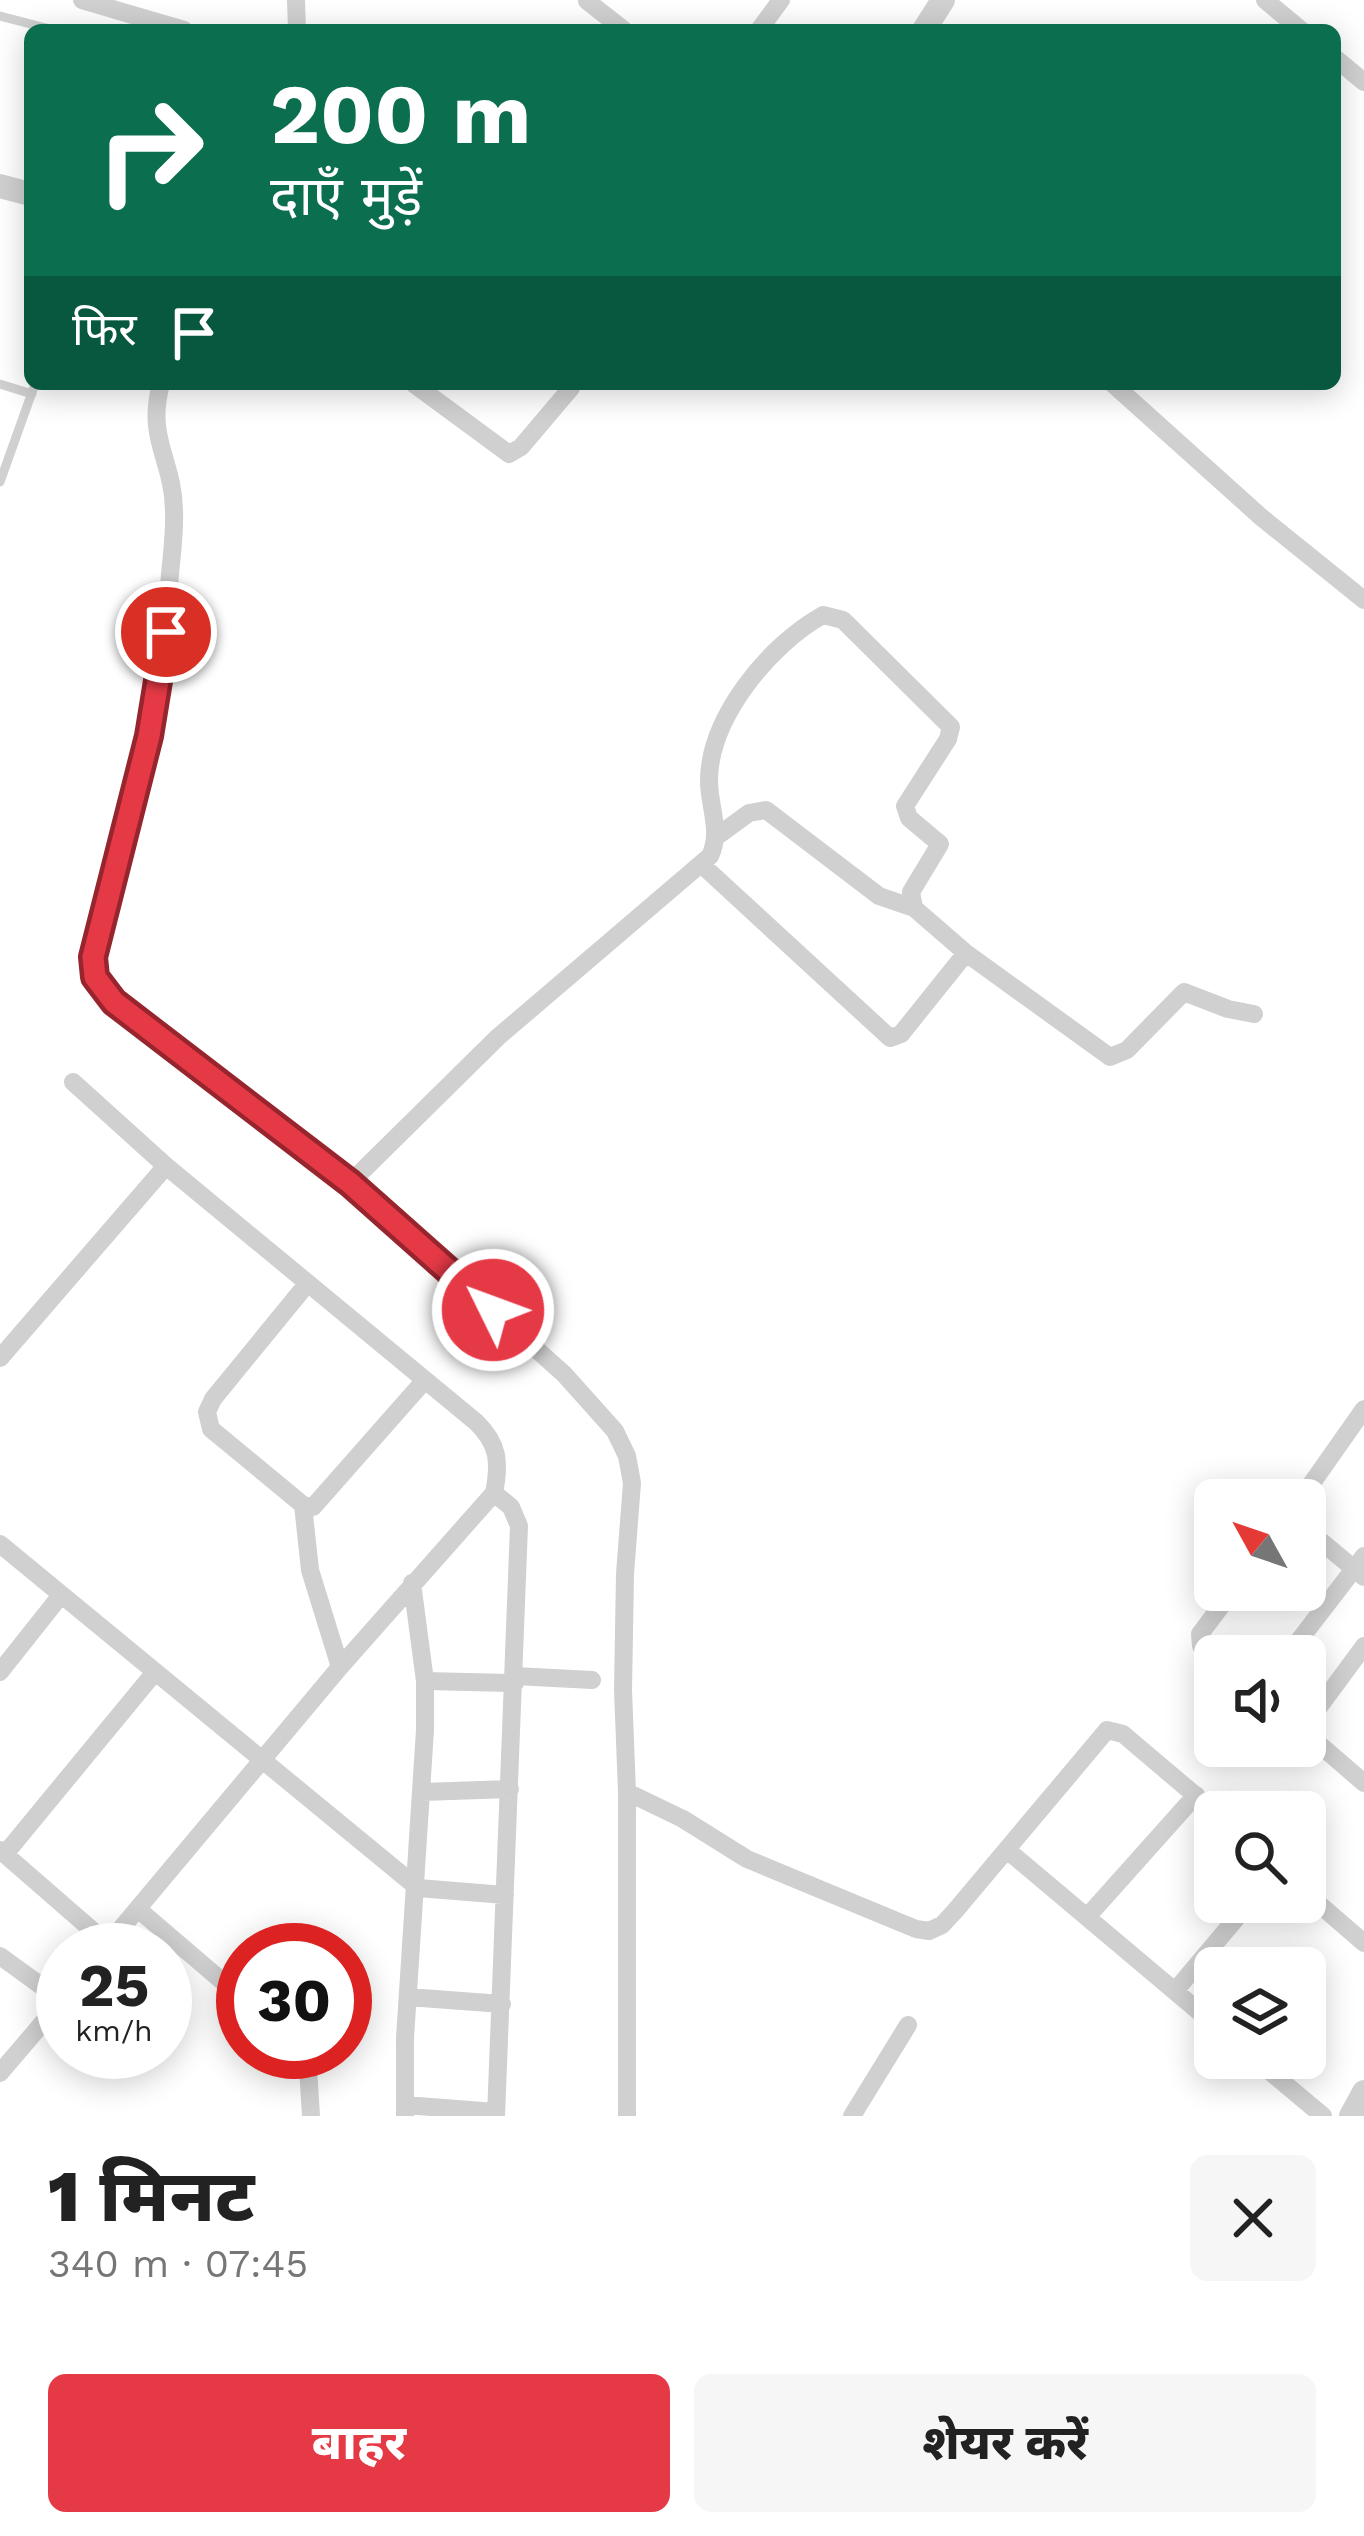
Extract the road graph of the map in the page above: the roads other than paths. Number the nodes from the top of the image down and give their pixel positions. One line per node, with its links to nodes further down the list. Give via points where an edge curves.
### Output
1 (82, 0): 6 (street)
2 (1265, 0): 8 (street)
3 (587, 1): 7 (street)
4 (0, 16): 5 (lane)
5 (31, 24)
6 (164, 24)
7 (616, 24)
8 (1294, 24)
9 (33, 390): 14 (lane)
10 (159, 390): 23 (street, via 155,434 175,508 166,632 149,736 102,910 95,977 114,1002)
11 (422, 390): 12 (street, via 509,454)
12 (569, 390)
13 (1120, 390): 15 (street)
14 (0, 482)
15 (1364, 600)
16 (716, 837): 17 (street); 18 (street, via 766,810 879,896); 18 (street, via 709,791 716,734 776,653 810,622 834,615 951,727 904,806 940,844 910,892)
17 (702, 865): 19 (street, via 890,1038); 23 (street, via 498,1037)
18 (914, 908): 19 (street)
19 (966, 953): 20 (street, via 1110,1057 1184,992)
20 (1254, 1014)
21 (73, 1082): 22 (street)
22 (166, 1166): 24 (street); 25 (street)
23 (350, 1183): 50 (street, via 564,1374 627,1456)
24 (307, 1284): 26 (street); 30 (street, via 213,1400 207,1421)
25 (0, 1358)
26 (425, 1380): 29 (street, via 488,1433 499,1459); 30 (street, via 316,1506)
27 (1364, 1408): 28 (street)
28 (1315, 1479)
29 (494, 1493): 34 (street); 42 (street, via 519,1526)
30 (304, 1504): 38 (street, via 310,1570)
31 (1326, 1543): 33 (street)
32 (0, 1544): 35 (street)
33 (1361, 1567): 36 (street)
34 (412, 1583): 38 (street); 43 (street)
35 (62, 1595): 39 (street); 40 (street)
36 (1305, 1635)
37 (1364, 1646): 44 (street)
38 (340, 1667): 46 (street)
39 (0, 1672)
40 (155, 1672): 46 (street); 54 (street)
41 (592, 1679): 42 (street)
42 (515, 1680): 43 (street); 48 (street)
43 (425, 1681): 49 (street)
44 (1326, 1699)
45 (1326, 1748): 47 (street)
46 (263, 1762): 55 (street); 57 (street)
47 (1364, 1783)
48 (510, 1789): 49 (street); 56 (street)
49 (422, 1792): 55 (street)
50 (627, 1792): 53 (street, via 747,1859 929,1931); 80 (street)
51 (1194, 1793): 53 (street, via 1123,1734 1107,1730)
52 (1194, 1797): 59 (street)
53 (1007, 1850): 59 (street)
54 (3, 1852): 60 (street)
55 (418, 1888): 56 (street); 68 (street)
56 (505, 1895): 69 (street)
57 (139, 1910): 61 (street); 65 (street)
58 (1326, 1910): 63 (street)
59 (1087, 1917): 67 (street)
60 (80, 1923)
61 (127, 1923)
62 (1232, 1923): 67 (street)
63 (1364, 1942)
64 (0, 1956): 66 (street)
65 (216, 1976)
66 (36, 1982)
67 (1175, 1991): 70 (street)
68 (408, 1997): 69 (street); 77 (street)
69 (502, 2004): 78 (street)
70 (1194, 2007)
71 (908, 2025): 81 (street)
72 (36, 2031): 73 (street)
73 (0, 2073)
74 (308, 2079): 79 (street)
75 (1279, 2079): 82 (street)
76 (1364, 2092): 83 (street)
77 (405, 2110): 78 (street)
78 (496, 2114)
79 (310, 2116)
80 (627, 2116)
81 (852, 2116)
82 (1323, 2116)
83 (1351, 2116)

